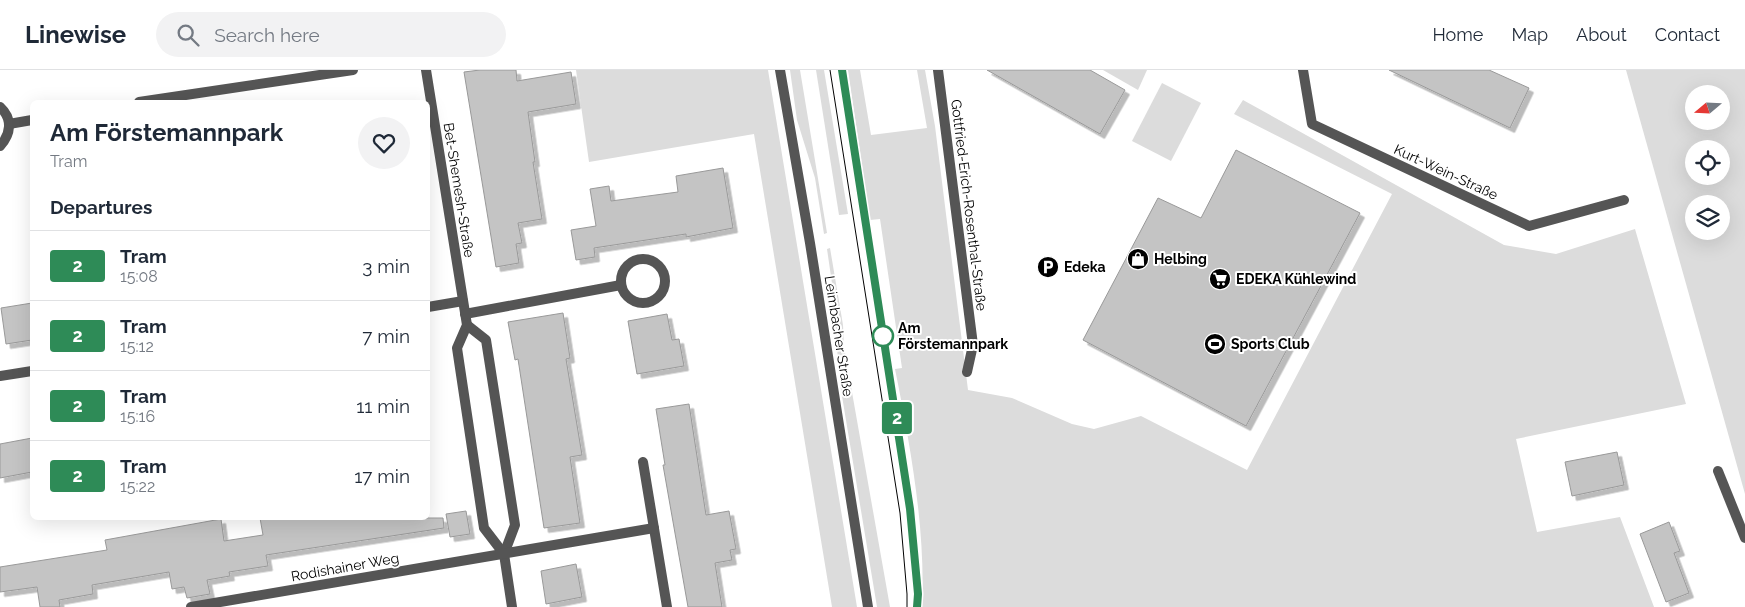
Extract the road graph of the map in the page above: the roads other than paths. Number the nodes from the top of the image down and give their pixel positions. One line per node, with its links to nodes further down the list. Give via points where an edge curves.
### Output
1 (353, 70): 6 (street)
2 (426, 70): 13 (street, Bet-Shemesh-Straße)
3 (780, 70): 28 (street, Leimbacher Straße)
4 (938, 70): 18 (street, Gottfried-Erich-Rosenthal-Straße, via 973,345)
5 (1303, 70): 11 (street, Kurt-Wein-Straße, via 1312,124 1529,226)
6 (152, 100)
7 (0, 107): 9 (street)
8 (30, 120): 9 (street)
9 (9, 124): 10 (street, via 6,140)
10 (0, 146)
11 (1624, 200)
12 (621, 285): 12 (street, via 623,271 634,261 654,262 664,273 661,294 649,302 628,298); 15 (street)
13 (463, 301): 14 (street); 15 (street, Bet-Shemesh-Straße)
14 (430, 307)
15 (465, 314): 16 (street, Bet-Shemesh-Straße)
16 (467, 324): 24 (street, via 457,348 484,528); 24 (street, via 486,340 515,525)
17 (30, 371): 19 (street)
18 (967, 372)
19 (0, 376)
20 (643, 462): 22 (street)
21 (1718, 472): 23 (street)
22 (654, 528): 24 (street); 27 (street)
23 (1745, 538)
24 (504, 554): 25 (street, Rodishainer Weg); 26 (street)
25 (190, 607)
26 (512, 607)
27 (667, 607)
28 (868, 607)

